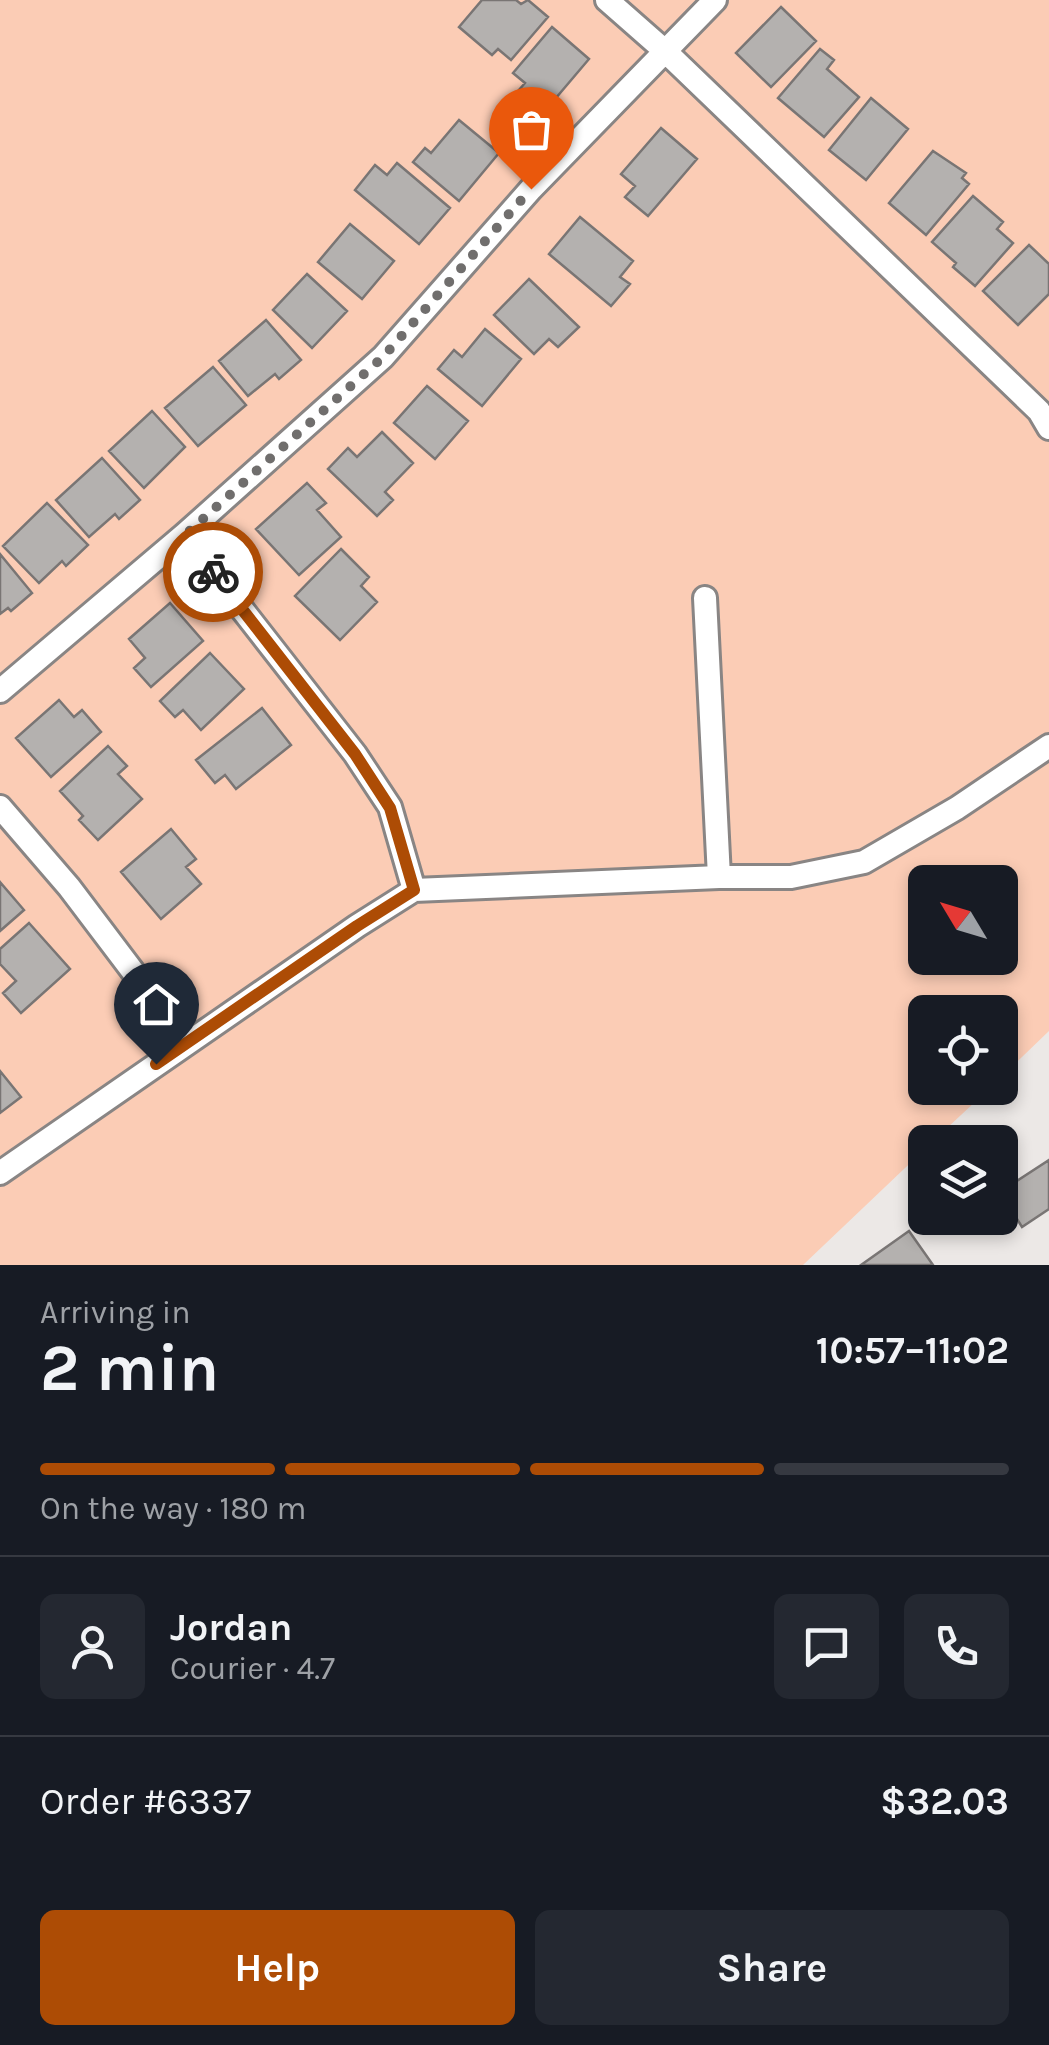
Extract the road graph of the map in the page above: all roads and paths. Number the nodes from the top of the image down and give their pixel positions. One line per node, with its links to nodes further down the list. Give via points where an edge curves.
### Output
1 (607, 0): 3 (street)
2 (715, 0): 3 (street)
3 (665, 51): 4 (street); 5 (street, via 531,189 383,357)
4 (1049, 428)
5 (184, 536): 7 (street); 11 (street, via 355,754 390,808)
6 (705, 598): 10 (street)
7 (0, 691)
8 (1049, 746): 10 (street, via 864,862 791,877)
9 (0, 807): 12 (street)
10 (719, 877): 11 (street)
11 (414, 890): 12 (street)
12 (187, 1043): 13 (street)
13 (0, 1173)

